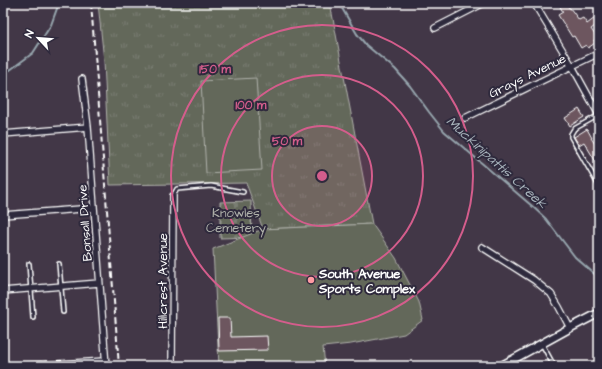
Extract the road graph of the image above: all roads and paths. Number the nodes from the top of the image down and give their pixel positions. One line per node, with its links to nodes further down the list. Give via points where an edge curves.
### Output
1 (484, 3): 3 (street)
2 (534, 3): 5 (street)
3 (435, 28)
4 (599, 53): 5 (street, Grays Avenue)
5 (572, 66): 7 (street); 8 (street, Grays Avenue)
6 (82, 79): 9 (street, Bonsall Drive)
7 (599, 115): 11 (lane, via 574,129 571,137)
8 (465, 118)
9 (88, 127): 10 (street); 14 (street, Bonsall Drive)
10 (3, 134)
11 (599, 186)
12 (243, 192): 13 (lane, via 211,186 177,189)
13 (173, 196): 30 (street, Hillcrest Avenue)
14 (94, 208): 15 (street); 19 (street, Bonsall Drive)
15 (3, 214)
16 (482, 247): 26 (street, via 534,280 550,294)
17 (29, 264): 21 (lane)
18 (60, 264): 20 (lane)
19 (99, 283): 20 (street); 28 (street, Bonsall Drive)
20 (62, 286): 21 (street); 23 (lane)
21 (31, 289): 22 (street); 25 (lane)
22 (3, 291)
23 (63, 312)
24 (599, 313): 26 (street)
25 (33, 317)
26 (570, 328): 27 (street)
27 (542, 344): 31 (street); 32 (lane)
28 (106, 364): 29 (street)
29 (26, 366)
30 (172, 366)
31 (503, 366)
32 (554, 366)

